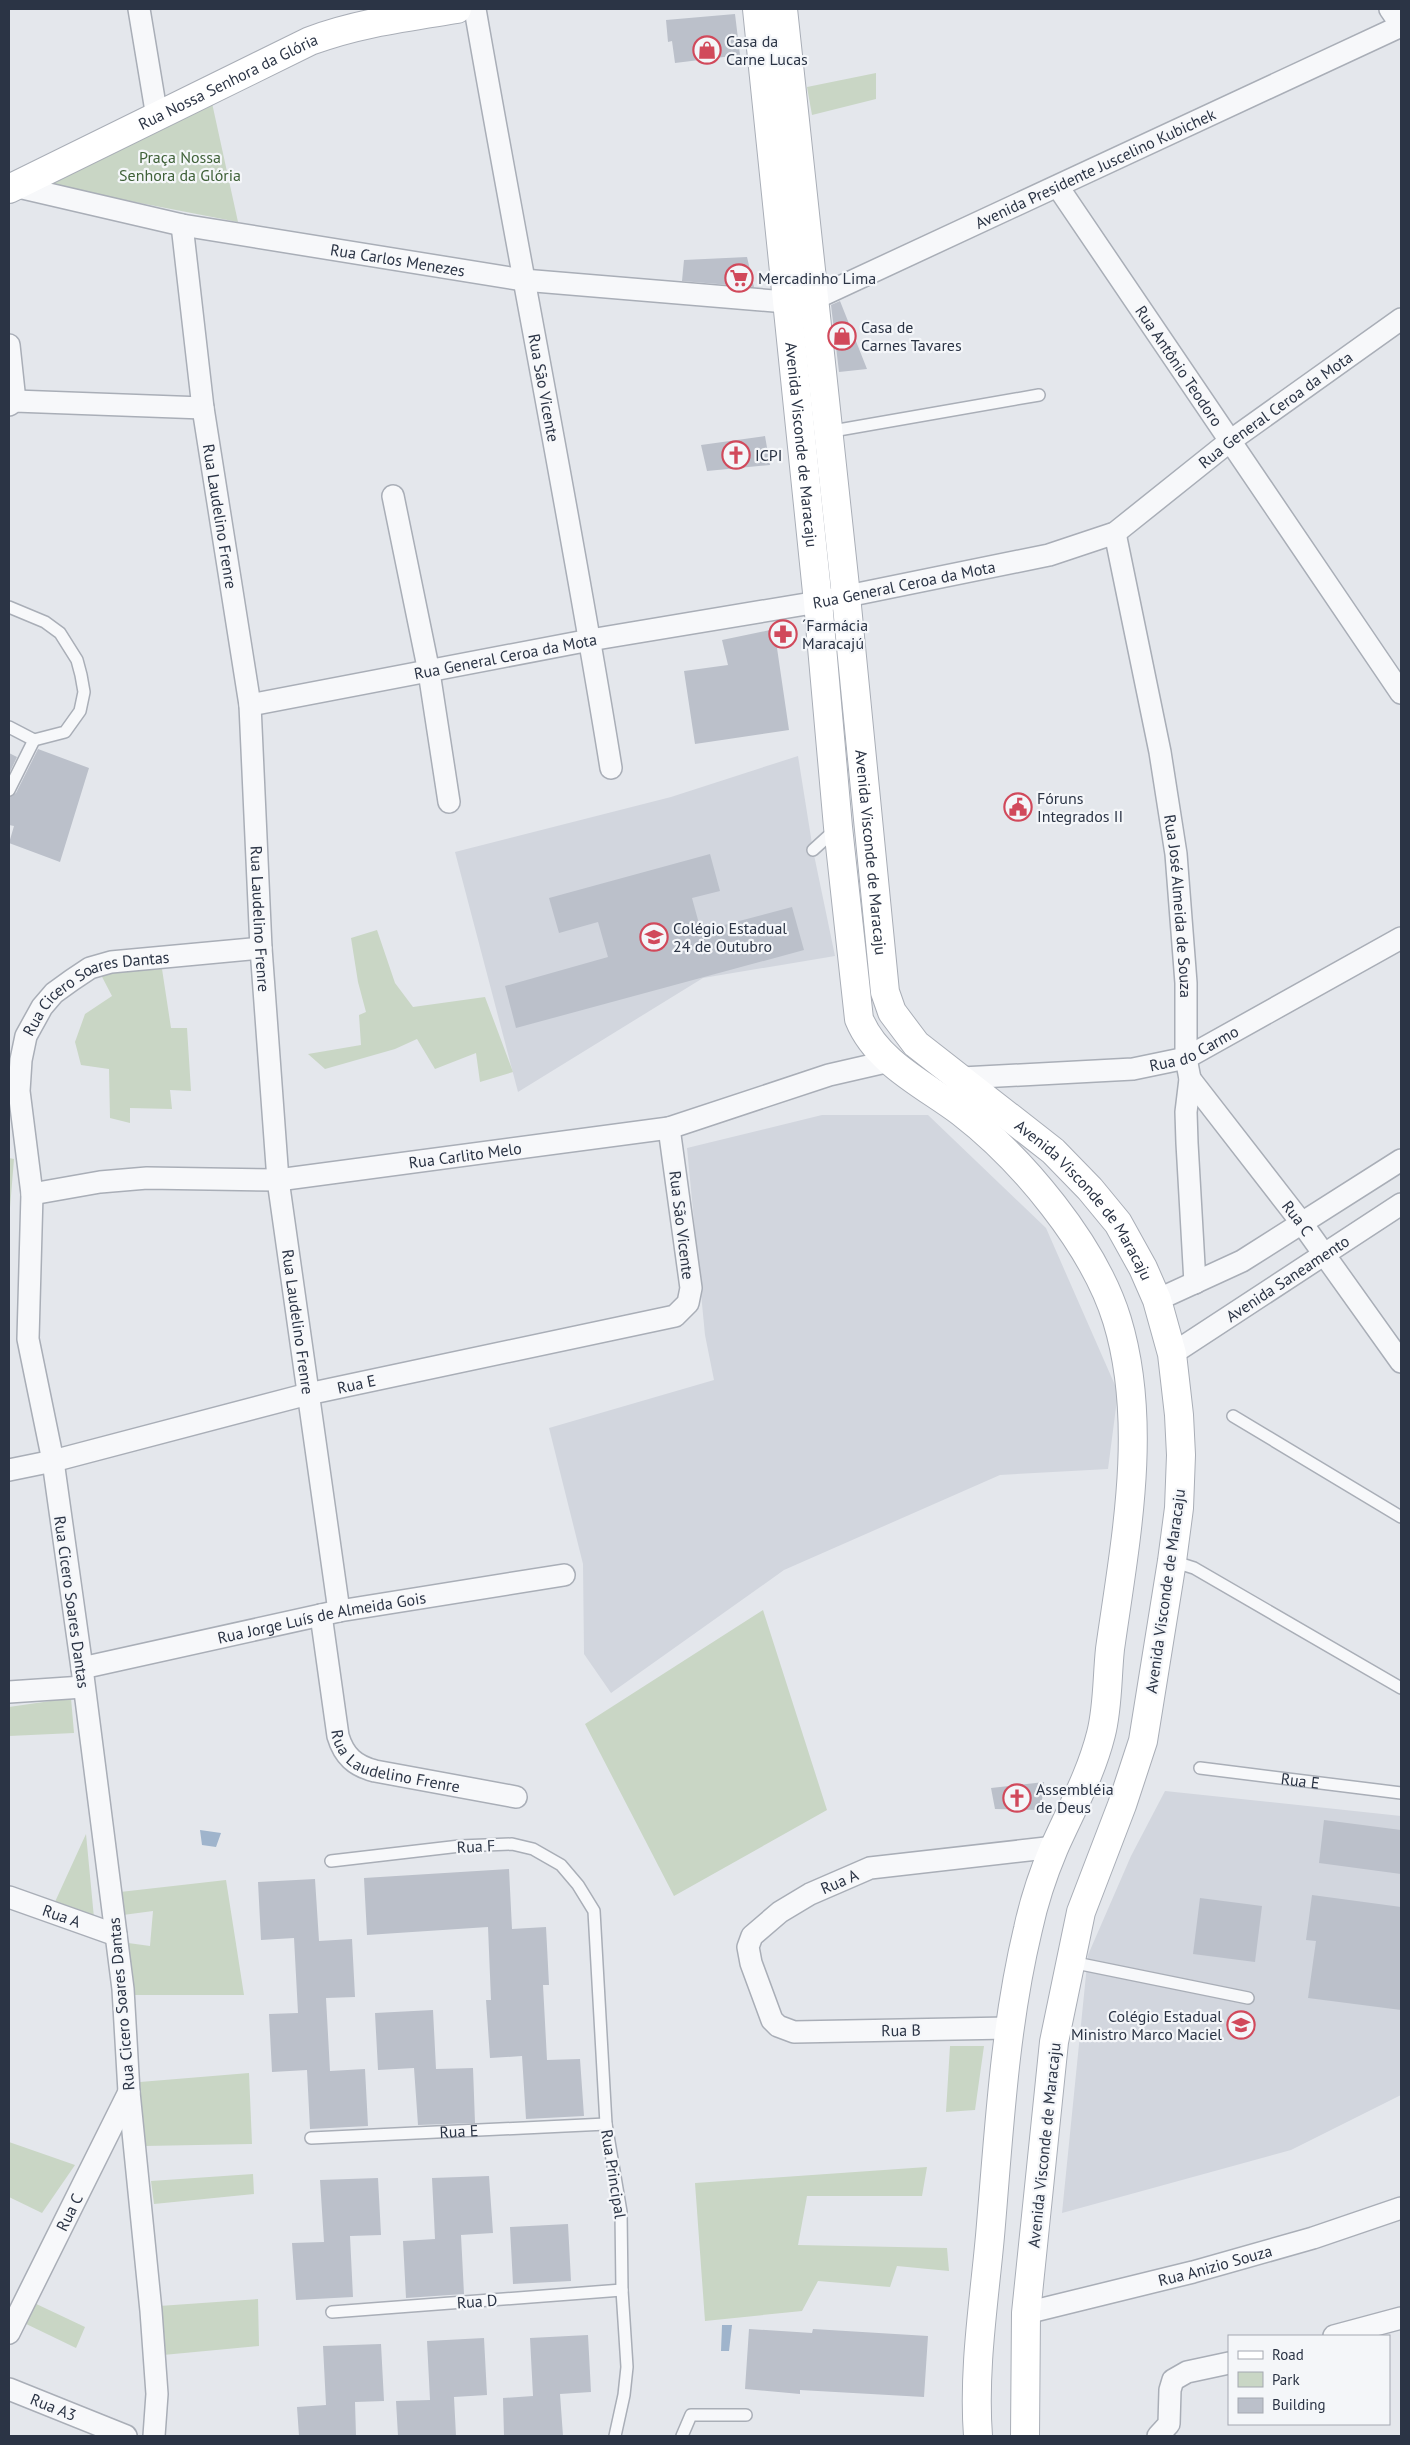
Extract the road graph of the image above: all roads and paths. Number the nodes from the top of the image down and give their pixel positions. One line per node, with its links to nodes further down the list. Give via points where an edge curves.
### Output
1 (139, 9): 8 (street)
2 (457, 9): 8 (main road, Rua Nossa Senhora da Glória, via 342,29 265,62)
3 (475, 9): 12 (street, Rua São Vicente)
4 (757, 9): 14 (main road, Avenida Visconde de Maracaju)
5 (784, 9): 13 (main road, Avenida Visconde de Maracaju)
6 (1390, 9): 7 (street)
7 (1401, 25): 10 (street, Avenida Presidente Juscelino Kubichek)
8 (157, 117): 9 (main road, Rua Nossa Senhora da Glória)
9 (12, 187): 11 (street, Rua Carlos Menezes)
10 (1058, 187): 13 (street, Avenida Presidente Juscelino Kubichek); 21 (street, Rua Antônio Teodoro)
11 (182, 225): 12 (street, Rua Carlos Menezes); 19 (street, Rua Laudelino Frenre)
12 (522, 280): 14 (street, Rua Carlos Menezes); 27 (street, Rua São Vicente)
13 (814, 299): 14 (street, Avenida Presidente Juscelino Kubichek); 20 (main road, Avenida Visconde de Maracaju)
14 (786, 302): 25 (main road, Avenida Visconde de Maracaju)
15 (1401, 319): 21 (street, Rua General Ceroa da Mota)
16 (9, 344): 18 (street)
17 (1039, 395): 20 (lane)
18 (12, 403): 19 (street)
19 (203, 408): 30 (street, Rua Laudelino Frenre)
20 (827, 432): 24 (main road, Avenida Visconde de Maracaju)
21 (1230, 441): 23 (street, Rua General Ceroa da Mota); 29 (street, Rua Antônio Teodoro)
22 (393, 496): 28 (street)
23 (1115, 533): 24 (street, Rua General Ceroa da Mota, via 1049,555); 40 (street, Rua José Almeida de Souza, via 1160,752 1176,854 1186,983)
24 (846, 596): 25 (street, Rua General Ceroa da Mota); 42 (main road, Avenida Visconde de Maracaju, via 884,992 896,1018 916,1044)
25 (818, 602): 27 (street, Rua General Ceroa da Mota); 36 (main road, Avenida Visconde de Maracaju)
26 (9, 607): 32 (lane, via 45,622 60,633 70,647 81,675 84,692 80,711 65,732)
27 (590, 640): 28 (street, Rua General Ceroa da Mota); 33 (street, Rua São Vicente)
28 (429, 672): 30 (street, Rua General Ceroa da Mota); 35 (street)
29 (1401, 693)
30 (250, 705): 39 (street, Rua Laudelino Frenre)
31 (9, 727): 32 (lane)
32 (34, 740): 34 (lane)
33 (611, 768)
34 (9, 790)
35 (449, 802)
36 (838, 827): 37 (lane); 41 (main road, Avenida Visconde de Maracaju, via 859,1020 871,1041)
37 (813, 850)
38 (1401, 938): 40 (street, Rua do Carmo)
39 (261, 948): 46 (street, Rua Laudelino Frenre); 47 (street, Rua Cicero Soares Dantas, via 100,964 54,993 26,1036 21,1060 19,1091)
40 (1186, 1058): 42 (street, Rua do Carmo, via 1133,1069); 43 (street, Rua José Almeida de Souza)
41 (890, 1061): 44 (street, Rua Carlito Melo, via 829,1075); 67 (main road, Avenida Visconde de Maracaju, via 970,1119 1052,1204 1095,1270 1115,1314 1124,1347 1134,1418 1126,1537)
42 (962, 1078): 52 (main road, Avenida Visconde de Maracaju, via 1053,1150 1090,1189 1118,1223)
43 (1190, 1079): 49 (street, Rua C); 51 (street, Rua José Almeida de Souza, via 1186,1120)
44 (669, 1128): 46 (street, Rua Carlito Melo); 53 (street, Rua São Vicente, via 691,1288 688,1303)
45 (1401, 1160): 49 (street)
46 (278, 1180): 47 (street, Rua Carlito Melo, via 147,1178 100,1182); 56 (street, Rua Laudelino Frenre)
47 (32, 1194): 58 (street, Rua Cicero Soares Dantas, via 28,1339)
48 (1401, 1204): 50 (street, Avenida Saneamento)
49 (1301, 1222): 50 (street, Rua C); 51 (street, via 1242,1261)
50 (1324, 1256): 54 (street, Avenida Saneamento); 55 (street, Rua C)
51 (1195, 1283): 52 (street)
52 (1157, 1300): 54 (main road, Avenida Visconde de Maracaju)
53 (675, 1316): 56 (street, Rua E)
54 (1172, 1354): 61 (main road, Avenida Visconde de Maracaju, via 1181,1455)
55 (1401, 1362)
56 (308, 1394): 58 (street, Rua E); 63 (street, Rua Laudelino Frenre)
57 (1233, 1416): 60 (lane)
58 (53, 1461): 59 (street, Rua E); 64 (street, Rua Cicero Soares Dantas)
59 (9, 1470)
60 (1401, 1517)
61 (1172, 1561): 65 (lane, via 1194,1568); 68 (main road, Avenida Visconde de Maracaju)
62 (564, 1575): 63 (street, Rua Jorge Luís de Almeida Gois)
63 (330, 1613): 64 (street, Rua Jorge Luís de Almeida Gois); 72 (street, Rua Laudelino Frenre, via 338,1736 353,1762 375,1771)
64 (83, 1677): 66 (street, Rua Jorge Luís de Almeida Gois); 78 (street, Rua Cicero Soares Dantas)
65 (1401, 1688)
66 (9, 1692)
67 (1102, 1731): 68 (main road, via 1122,1744); 70 (main road, Avenida Visconde de Maracaju)
68 (1143, 1741): 73 (main road, Avenida Visconde de Maracaju)
69 (1200, 1768): 71 (lane, Rua E)
70 (1084, 1787): 73 (main road, via 1106,1785); 74 (main road, Avenida Visconde de Maracaju)
71 (1401, 1793)
72 (516, 1797)
73 (1122, 1805): 79 (main road, Avenida Visconde de Maracaju, via 1081,1912)
74 (1055, 1847): 81 (main road, Avenida Visconde de Maracaju, via 1027,1930); 82 (street, Rua A, via 870,1868 810,1894 780,1912 752,1936 748,1953 772,2020)
75 (331, 1861): 77 (lane, Rua F, via 460,1846 512,1844 533,1849 561,1865)
76 (9, 1897): 78 (street, Rua A)
77 (594, 1911): 84 (lane, Rua Principal)
78 (116, 1935): 83 (street, Rua Cicero Soares Dantas, via 123,1989)
79 (1069, 1962): 80 (lane); 89 (main road, Avenida Visconde de Maracaju, via 1054,2042)
80 (1248, 1998)
81 (1008, 2028): 82 (street, Rua B); 100 (main road, Avenida Visconde de Maracaju, via 979,2363)
82 (794, 2032)
83 (129, 2092): 91 (street, Rua C); 97 (street, Rua Cicero Soares Dantas, via 151,2311 157,2394)
84 (606, 2124): 85 (lane, Rua E); 87 (lane, Rua Principal, via 622,2212)
85 (310, 2138)
86 (1401, 2208): 89 (street, Rua Anizio Souza, via 1313,2238 1193,2272)
87 (622, 2290): 88 (lane, Rua D); 98 (lane, Rua Principal, via 627,2367)
88 (332, 2312)
89 (1026, 2313): 101 (main road, Avenida Visconde de Maracaju)
90 (1401, 2318): 92 (street)
91 (9, 2333)
92 (1338, 2335)
93 (1228, 2364): 102 (street, via 1187,2372 1174,2380 1170,2390 1169,2424)
94 (9, 2390): 96 (street, Rua A3)
95 (746, 2415): 99 (lane, via 691,2415)
96 (126, 2436)
97 (154, 2436)
98 (615, 2436)
99 (682, 2436)
100 (978, 2436)
101 (1025, 2436)
102 (1158, 2436)

